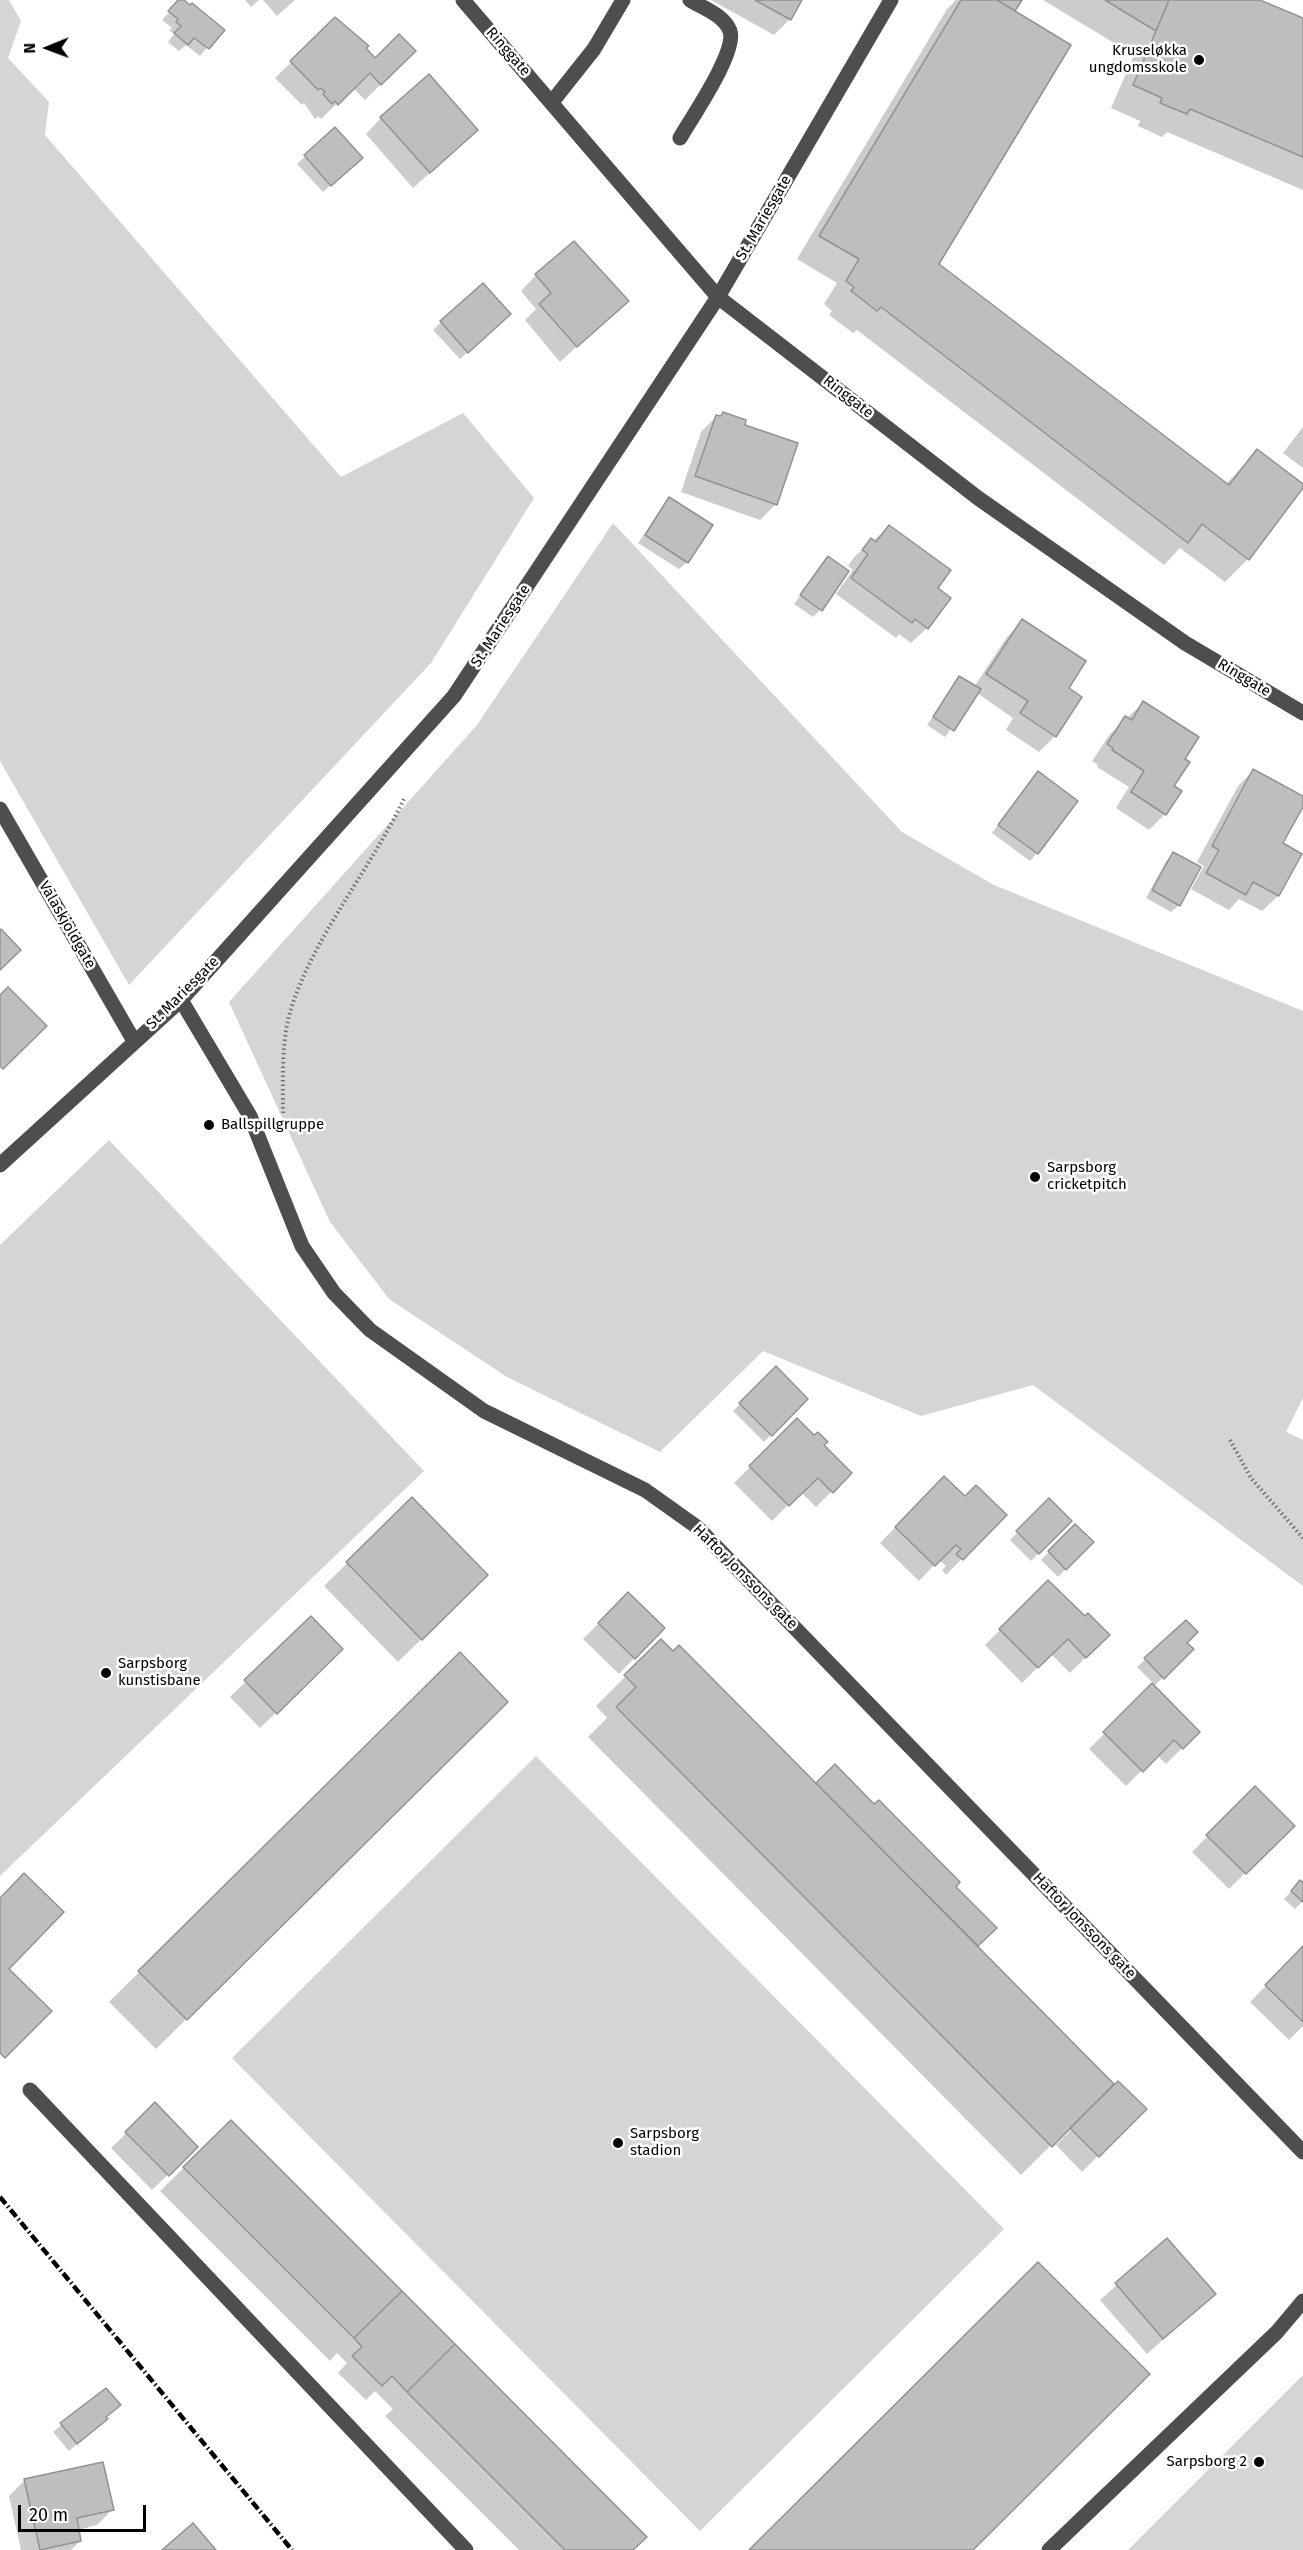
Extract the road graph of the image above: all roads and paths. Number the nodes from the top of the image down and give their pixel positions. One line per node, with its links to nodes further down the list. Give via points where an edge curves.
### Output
1 (464, 0): 5 (street, Ringgate)
2 (623, 0): 5 (street, via 594,49)
3 (690, 0): 6 (street, via 721,18 730,31 730,51)
4 (891, 0): 7 (street, St. Mariesgate)
5 (552, 102): 7 (street, Ringgate)
6 (680, 138)
7 (718, 297): 8 (street, Ringgate, via 978,498 1185,643); 11 (street, St. Mariesgate, via 454,696)
8 (1303, 713)
9 (408, 791): 13 (path, via 387,834 313,957 291,1009 284,1054)
10 (0, 809): 12 (street, Valaskjoldgate)
11 (181, 1000): 12 (street, St. Mariesgate); 18 (street, Haftor Jonssons gate, via 250,1116 302,1246 334,1293 370,1330 484,1411 645,1490 698,1527)
12 (134, 1041): 14 (street, St. Mariesgate)
13 (283, 1115)
14 (0, 1165)
15 (1230, 1440): 16 (path, via 1251,1478)
16 (1303, 1538)
17 (30, 2090): 20 (street)
18 (1303, 2152)
19 (1303, 2301): 21 (street, via 1277,2332)
20 (466, 2550)
21 (1049, 2550)

